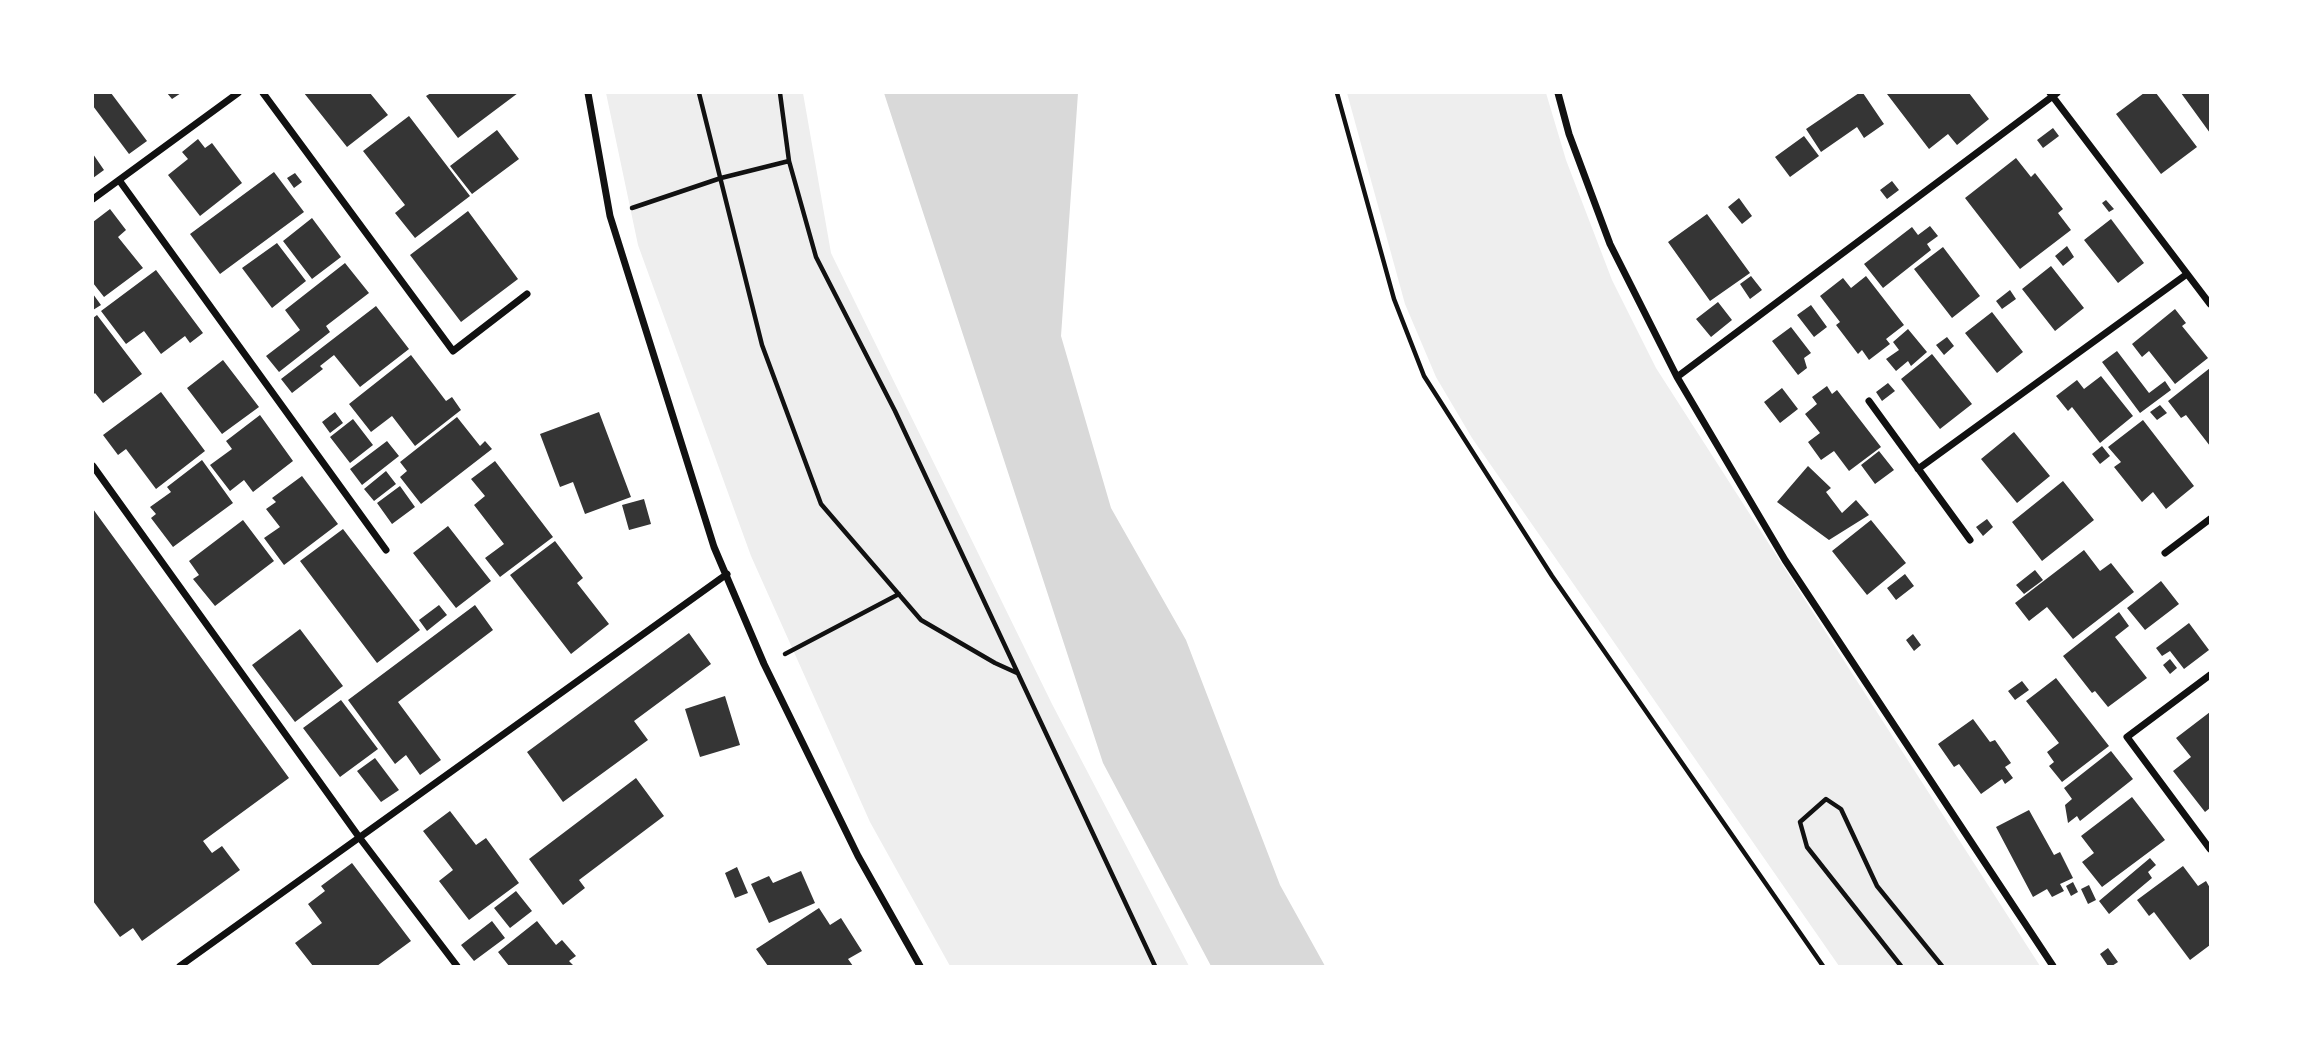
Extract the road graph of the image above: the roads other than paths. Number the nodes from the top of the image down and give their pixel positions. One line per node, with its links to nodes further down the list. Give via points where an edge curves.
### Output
1 (238, 93): 6 (street)
2 (263, 93): 9 (street, via 453,351)
3 (587, 93): 19 (street, via 610,216 714,547)
4 (1558, 93): 11 (street, via 1610,244)
5 (2053, 94): 8 (street); 11 (street)
6 (119, 180): 7 (street); 17 (street)
7 (93, 199)
8 (2188, 274): 10 (street); 14 (street)
9 (527, 295)
10 (2210, 302)
11 (1677, 377): 26 (street, via 1785,560)
12 (1869, 401): 14 (street)
13 (93, 466): 21 (street)
14 (1918, 468): 16 (street)
15 (2210, 519): 18 (street)
16 (1970, 540)
17 (387, 550)
18 (2165, 553)
19 (727, 574): 21 (street); 25 (street, via 764,664 858,856)
20 (2210, 675): 22 (street, via 2127,737)
21 (359, 837): 23 (street); 24 (street)
22 (2210, 849)
23 (186, 964)
24 (457, 966)
25 (920, 966)
26 (2053, 966)

